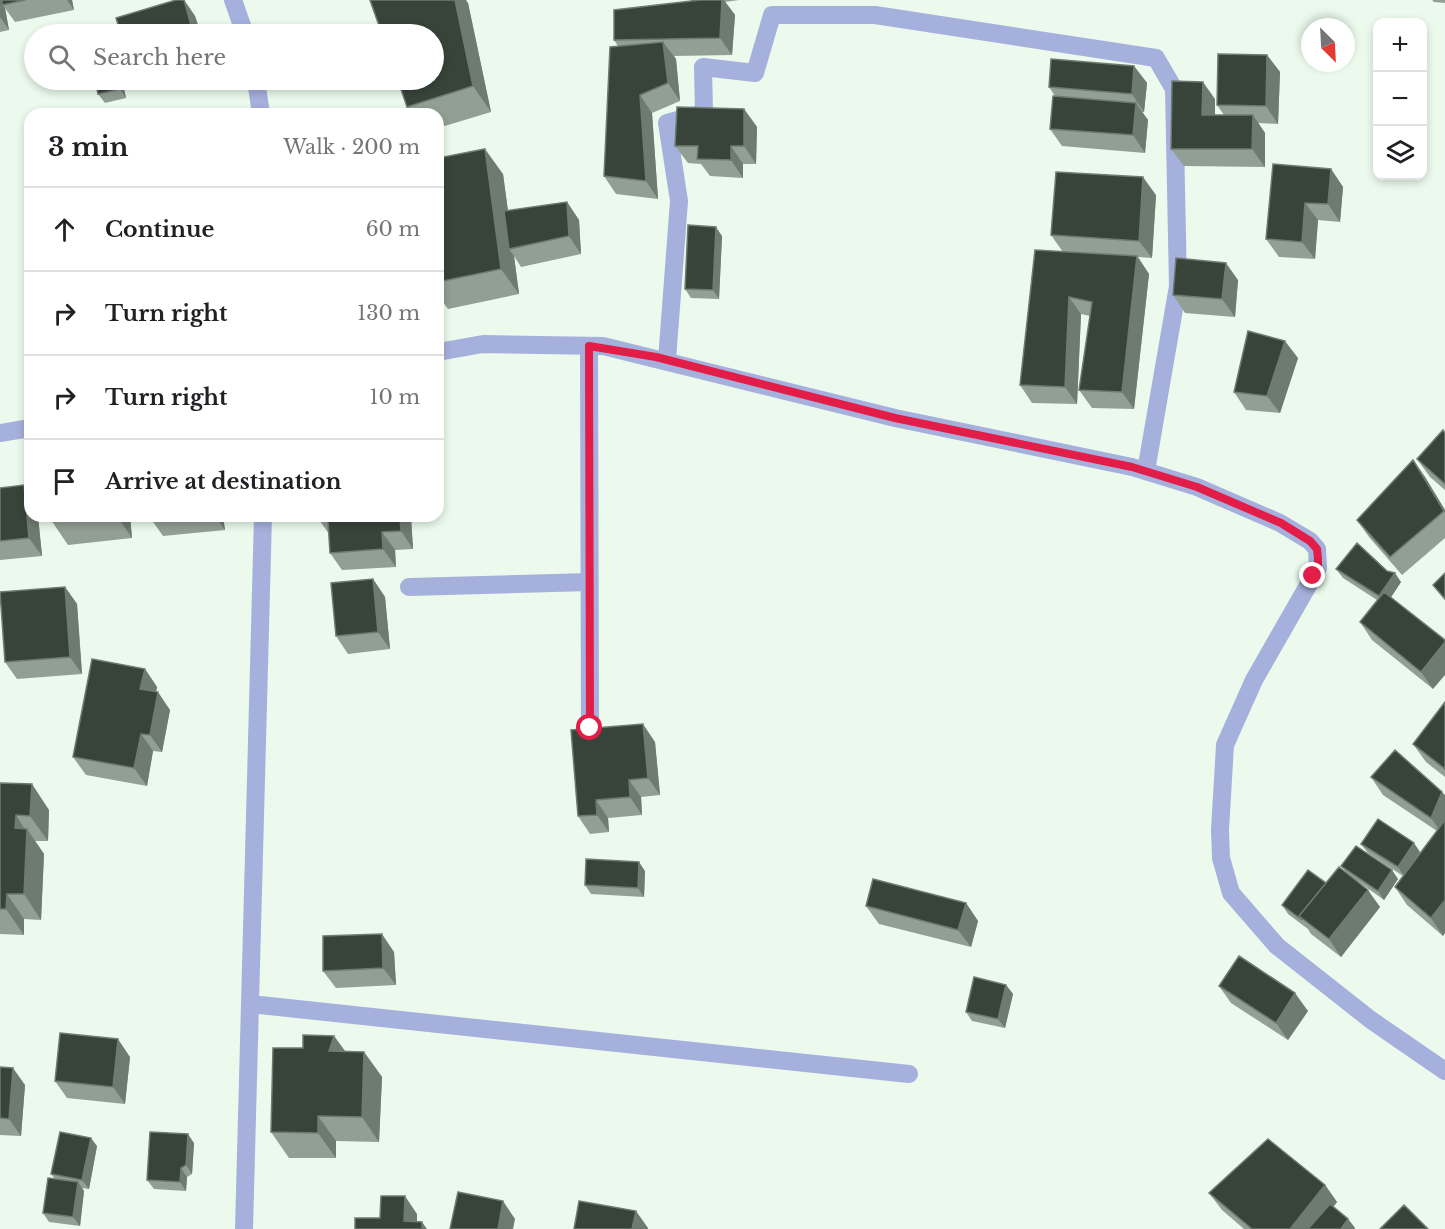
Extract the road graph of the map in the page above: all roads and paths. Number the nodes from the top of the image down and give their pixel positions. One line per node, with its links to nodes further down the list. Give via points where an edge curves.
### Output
1 (234, 0): 3 (street)
2 (875, 8): 8 (street, via 772,15 754,73 703,68 704,113 667,123 678,201); 11 (street, via 1156,58 1174,89 1178,286)
3 (242, 24)
4 (257, 90): 5 (street)
5 (260, 108)
6 (589, 346): 7 (street, via 483,344); 8 (street); 13 (street)
7 (444, 351)
8 (667, 360): 11 (street, via 895,418)
9 (24, 429): 10 (street)
10 (0, 433)
11 (1146, 471): 17 (street, via 1197,487 1281,523 1317,549 1318,568 1254,680 1225,745 1221,858 1231,893 1277,946 1371,1020)
12 (262, 522): 16 (street)
13 (589, 582): 14 (street); 15 (street)
14 (409, 587)
15 (590, 728)
16 (250, 1004): 18 (street); 19 (street)
17 (1445, 1071)
18 (909, 1074)
19 (244, 1229)

